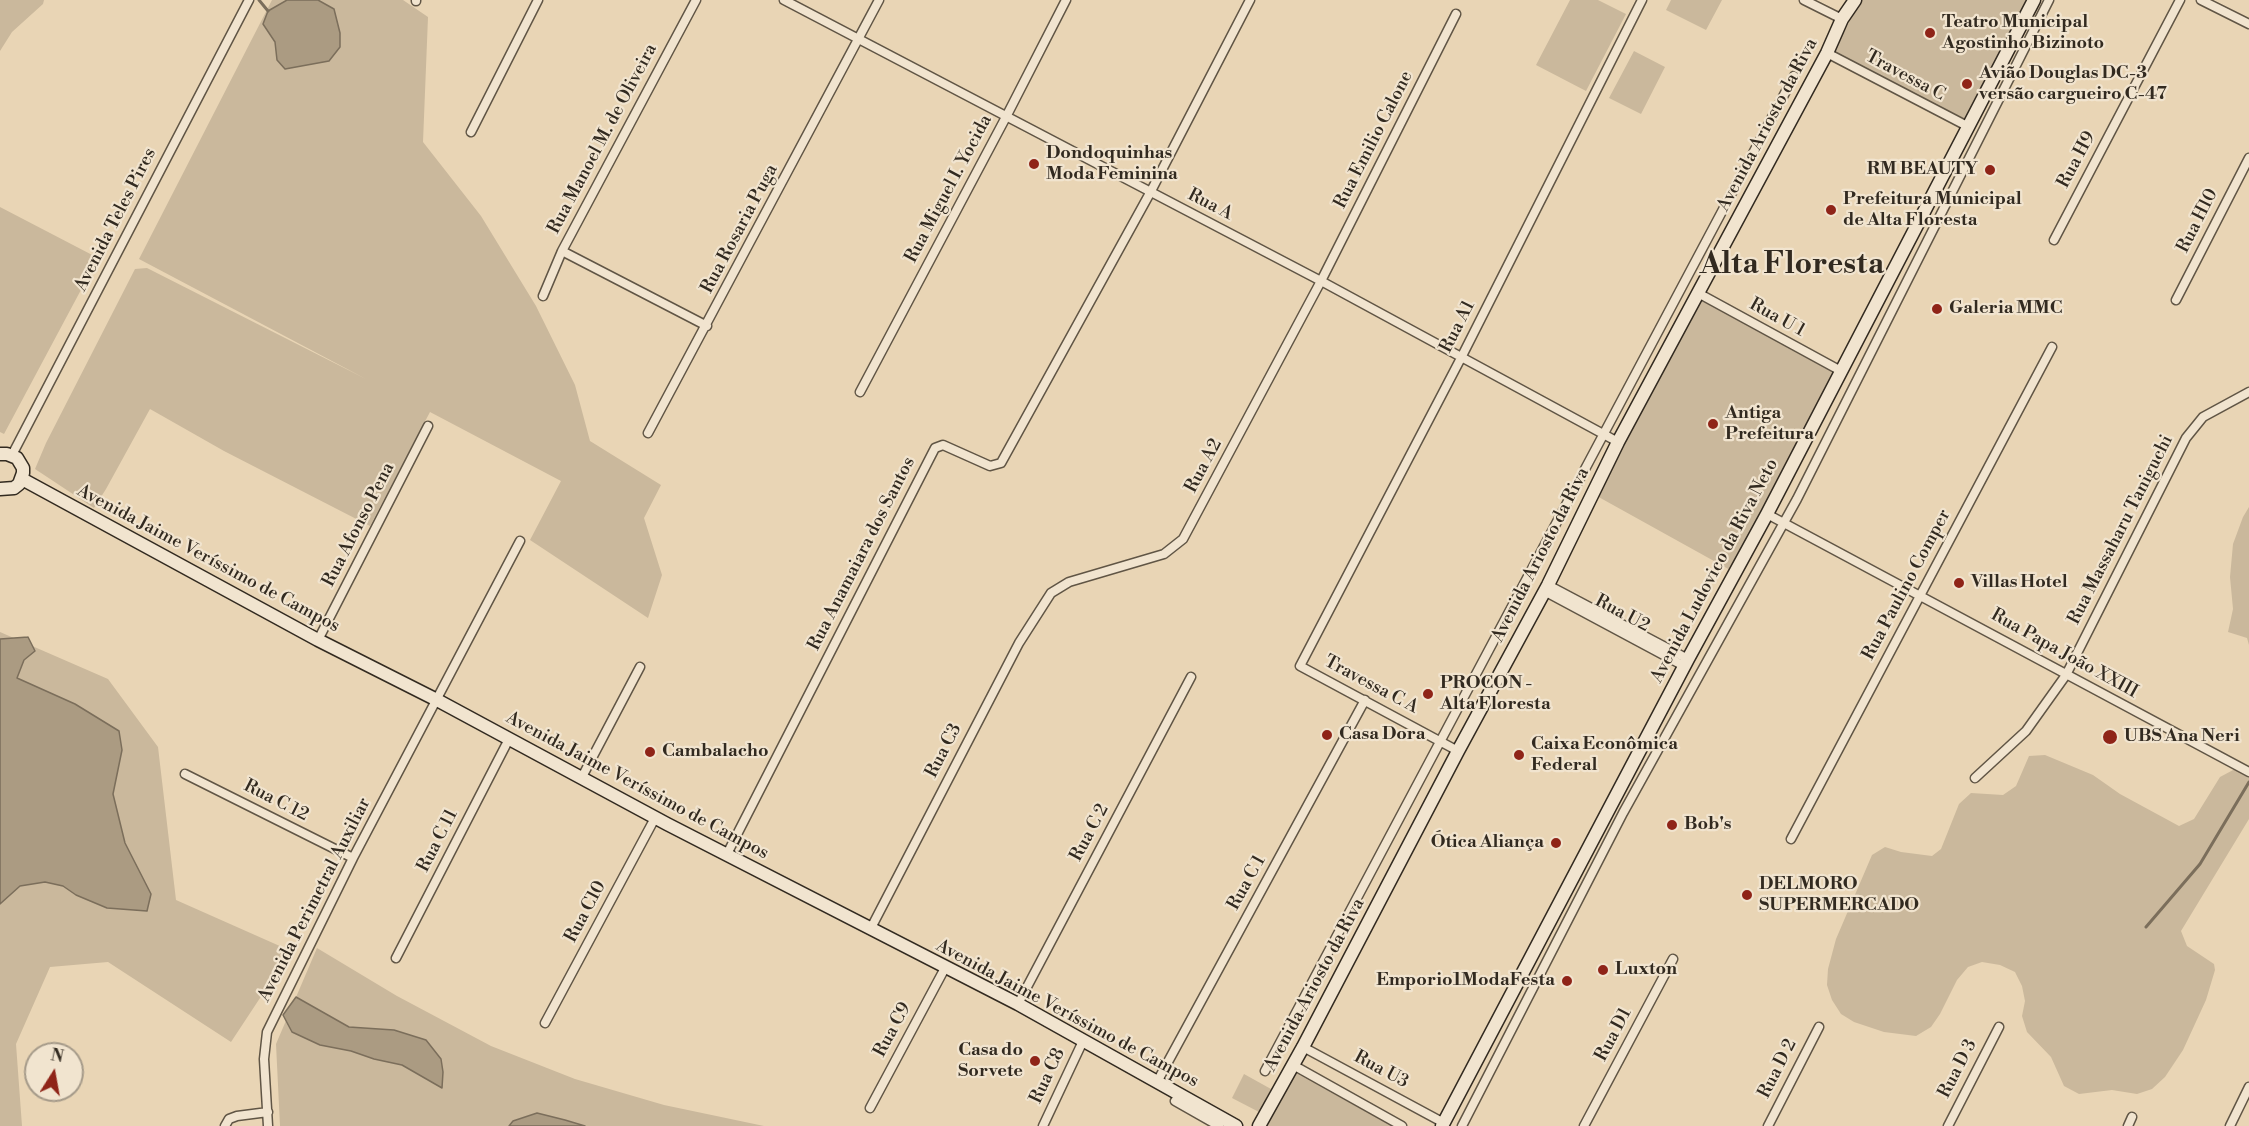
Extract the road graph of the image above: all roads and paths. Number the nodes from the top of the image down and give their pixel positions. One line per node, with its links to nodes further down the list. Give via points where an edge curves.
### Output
1 (249, 0): 42 (street, Avenida Teles Pires)
2 (538, 0): 23 (street)
3 (696, 0): 27 (street, Rua Manoel M. de Oliveira)
4 (784, 0): 18 (street, Rua A)
5 (879, 0): 18 (street, Rua Rosaria Puga)
6 (1066, 0): 21 (street, Rua Miguel I. Yocida)
7 (1250, 0): 25 (street, Rua Anamaiara dos Santos)
8 (1642, 0): 34 (street, Rua A1)
9 (1804, 0): 16 (street)
10 (1855, 0): 16 (street, Avenida Ariosto da Riva)
11 (2034, 0): 22 (street, Avenida Ludovico da Riva Neto)
12 (2049, 0): 46 (street)
13 (2180, 0): 26 (street, Rua H9)
14 (2201, 0): 17 (street)
15 (1456, 14): 28 (street, Rua Emilio Calone)
16 (1842, 19): 19 (street, Avenida Ariosto da Riva)
17 (2249, 24)
18 (859, 40): 21 (street, Rua A); 32 (street, Rua Rosaria Puga)
19 (1827, 53): 22 (street, Travessa C); 29 (street, Avenida Ariosto da Riva)
20 (1794, 76): 40 (street)
21 (1006, 117): 25 (street, Rua A); 36 (street, Rua Miguel I. Yocida)
22 (1968, 127): 35 (street, Avenida Ludovico da Riva Neto)
23 (471, 132)
24 (2249, 158): 31 (street, Rua H10)
25 (1150, 193): 28 (street, Rua A); 68 (street, Rua Anamaiara dos Santos, via 1001,463 990,466 943,445 935,448)
26 (2054, 240)
27 (562, 251): 30 (street, Rua Manoel M. de Oliveira); 32 (street)
28 (1321, 281): 34 (street, Rua A); 49 (street, Rua A2, via 1183,539 1164,554 1069,582)
29 (1698, 293): 35 (street, Rua U 1); 41 (street, Avenida Ariosto da Riva)
30 (543, 296)
31 (2176, 300)
32 (707, 326): 39 (street, Rua Rosaria Puga)
33 (2052, 347): 50 (street, Rua Paulino Comper)
34 (1461, 358): 40 (street, Rua A); 53 (street, Rua A1)
35 (1841, 371): 45 (street, Avenida Ludovico da Riva Neto)
36 (860, 392)
37 (2249, 392): 55 (street, Rua Massaharu Taniguchi, via 2204,417 2186,438)
38 (428, 426): 51 (street, Rua Afonso Pena)
39 (648, 433)
40 (1603, 434): 41 (street, Rua A); 60 (street)
41 (1618, 442): 48 (street, Avenida Ariosto da Riva)
42 (6, 455): 43 (street, via 23,468)
43 (22, 479): 44 (street, via 14,488); 51 (street, Avenida Jaime Veríssimo de Campos)
44 (0, 489)
45 (1767, 514): 46 (street, Rua Papa João XXIII); 52 (street, Avenida Ludovico da Riva Neto)
46 (1784, 523): 50 (street, Rua Papa João XXIII); 96 (street, via 1623,813)
47 (520, 541): 57 (street, Avenida Perimetral Auxiliar)
48 (1546, 588): 52 (street, Rua U2); 61 (street, Avenida Ariosto da Riva)
49 (1051, 592): 70 (street, Rua C3, via 1019,643)
50 (1920, 594): 55 (street, Rua Papa João XXIII); 67 (street, Rua Paulino Comper)
51 (318, 640): 57 (street, Avenida Jaime Veríssimo de Campos)
52 (1686, 662): 88 (street, Avenida Ludovico da Riva Neto)
53 (1300, 666): 58 (street, Travessa C A)
54 (640, 667): 64 (street)
55 (2066, 675): 62 (street, Rua Papa João XXIII); 65 (street, Rua Massaharu Taniguchi, via 2026,731)
56 (1191, 677): 74 (street, Rua C 2)
57 (436, 700): 59 (street, Avenida Jaime Veríssimo de Campos); 69 (street, Avenida Perimetral Auxiliar)
58 (1365, 700): 60 (street, Travessa C A); 82 (street, Rua C 1)
59 (509, 740): 64 (street, Avenida Jaime Veríssimo de Campos); 71 (street, Rua C 11)
60 (1440, 741): 61 (street, Travessa C A); 81 (street)
61 (1458, 751): 79 (street, Avenida Ariosto da Riva)
62 (2249, 772)
63 (185, 774): 69 (street, Rua C 12)
64 (582, 777): 66 (street, Avenida Jaime Veríssimo de Campos)
65 (1976, 778)
66 (655, 818): 68 (street, Avenida Jaime Veríssimo de Campos); 75 (street, Rua C10)
67 (1791, 839)
68 (727, 854): 70 (street, Avenida Jaime Veríssimo de Campos)
69 (352, 858): 86 (street, Avenida Perimetral Auxiliar, via 267,1032 264,1059)
70 (872, 928): 73 (street, Avenida Jaime Veríssimo de Campos)
71 (396, 957)
72 (1673, 959): 97 (street, Rua D1)
73 (945, 968): 74 (street, Avenida Jaime Veríssimo de Campos); 85 (street, Rua C9)
74 (1018, 1004): 78 (street, Avenida Jaime Veríssimo de Campos)
75 (545, 1023)
76 (1819, 1027): 98 (street, Rua D 2)
77 (1999, 1027): 99 (street, Rua D 3)
78 (1083, 1041): 82 (street, Avenida Jaime Veríssimo de Campos); 91 (street, Rua C8)
79 (1304, 1047): 80 (street, Avenida Ariosto da Riva); 88 (street, Rua U3)
80 (1293, 1065): 94 (street, Avenida Ariosto da Riva); 95 (street)
81 (1264, 1071)
82 (1157, 1082): 93 (street, Avenida Jaime Veríssimo de Campos)
83 (2249, 1087): 101 (street)
84 (1175, 1101): 92 (street)
85 (870, 1108)
86 (268, 1112): 89 (street, via 237,1116); 90 (street, Avenida Perimetral Auxiliar)
87 (2133, 1117): 100 (street)
88 (1443, 1124)
89 (225, 1126)
90 (268, 1126)
91 (1043, 1126)
92 (1219, 1126)
93 (1236, 1126)
94 (1258, 1126)
95 (1402, 1126)
96 (1462, 1126)
97 (1584, 1126)
98 (1768, 1126)
99 (1948, 1126)
100 (2128, 1126)
101 (2229, 1126)

